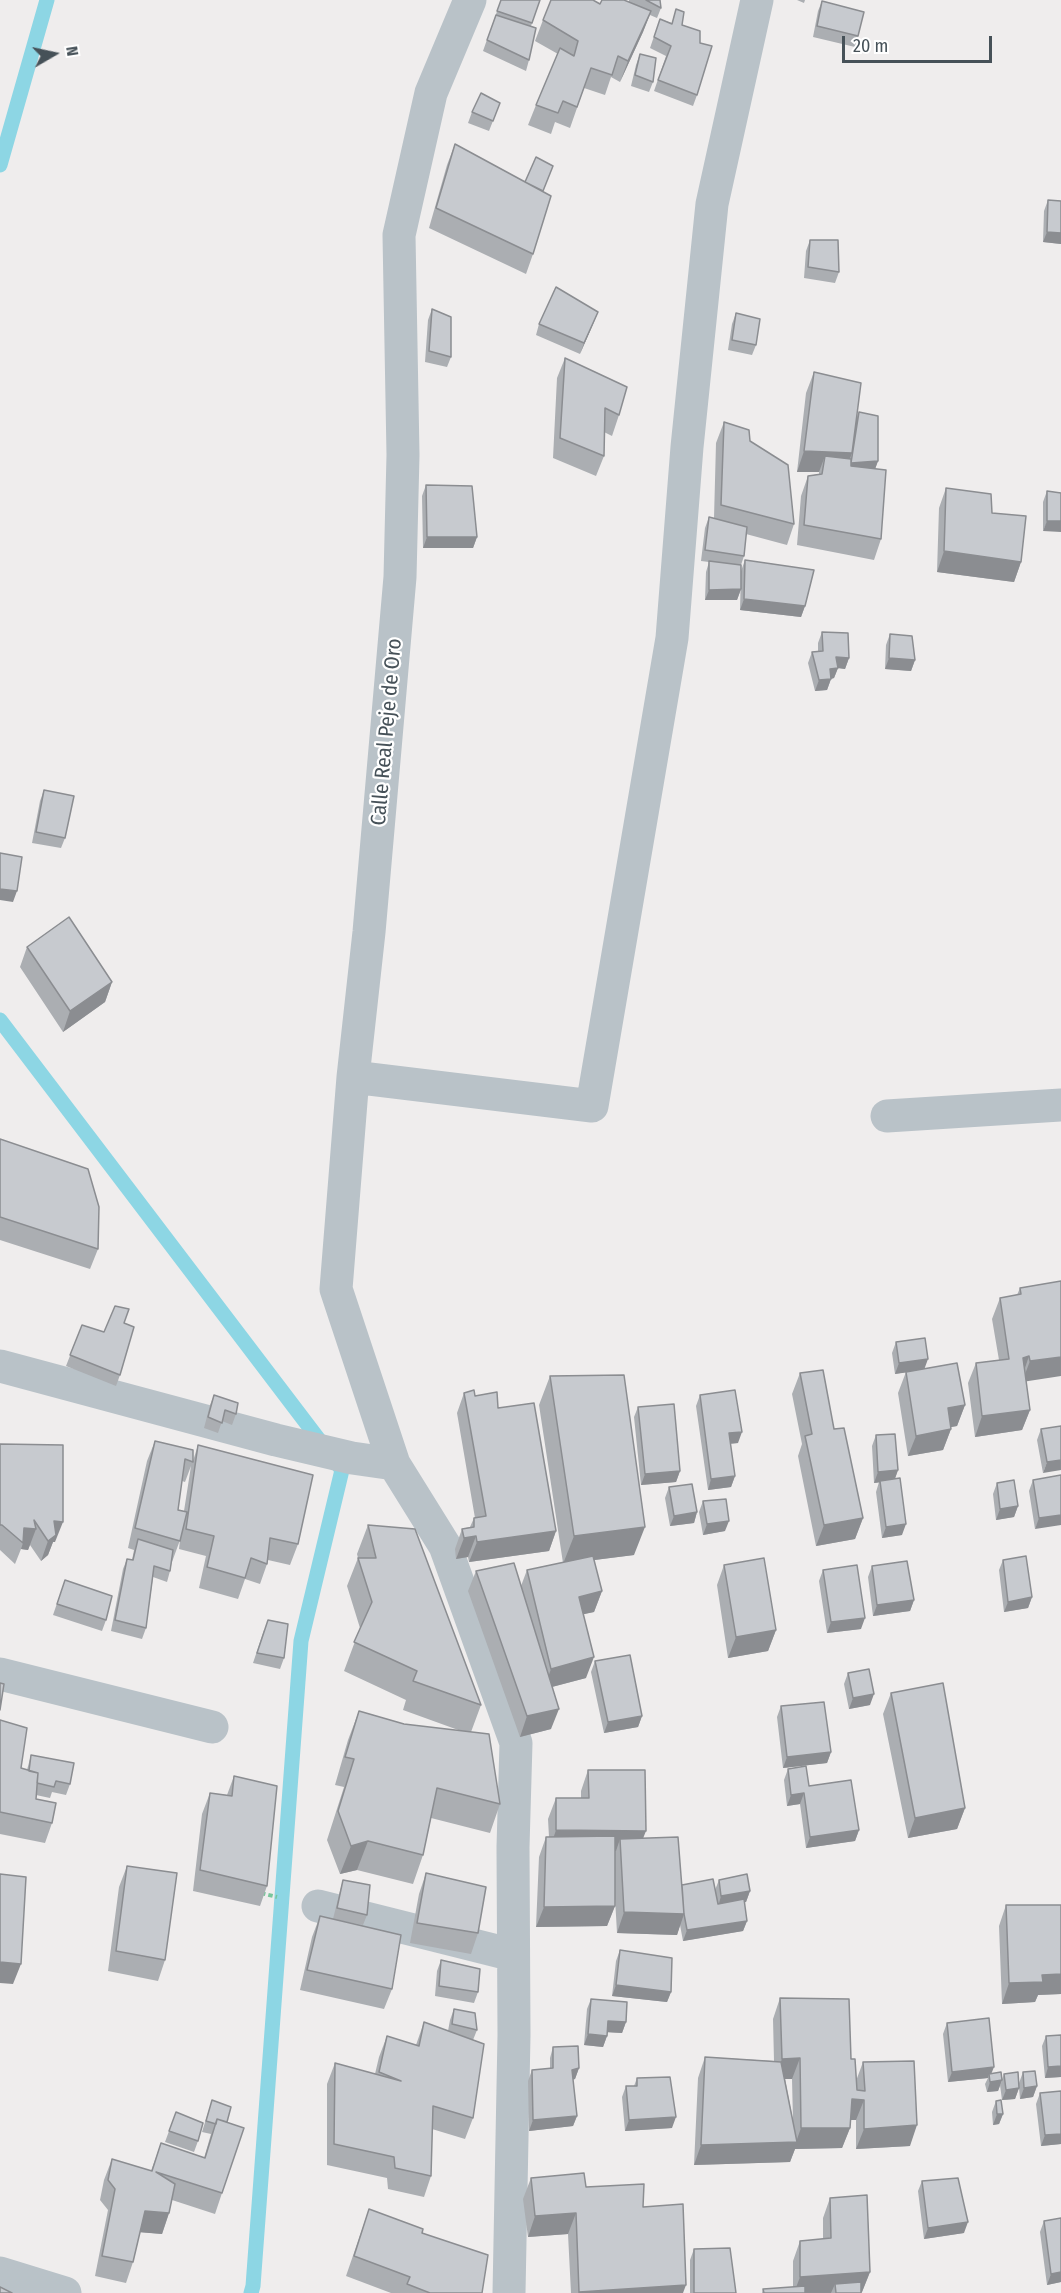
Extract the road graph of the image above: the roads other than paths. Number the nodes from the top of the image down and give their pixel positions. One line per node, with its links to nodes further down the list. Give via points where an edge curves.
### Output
1 (470, 0): 3 (street, Calle Real Peje de Oro, via 431,93 399,235 403,443 400,577)
2 (757, 0): 3 (street, via 712,204 672,638 592,1106)
3 (353, 1077): 7 (street, Calle Real Peje de Oro, via 336,1288)
4 (1061, 1105): 5 (street)
5 (887, 1116)
6 (0, 1366): 7 (street, via 276,1440)
7 (394, 1464): 11 (street, Calle Real Peje de Oro, via 445,1546 516,1743)
8 (0, 1674): 9 (street)
9 (212, 1727)
10 (318, 1906): 11 (street)
11 (513, 1955): 14 (street, Calle Real Peje de Oro)
12 (0, 2273): 13 (street)
13 (65, 2293)
14 (509, 2293)

